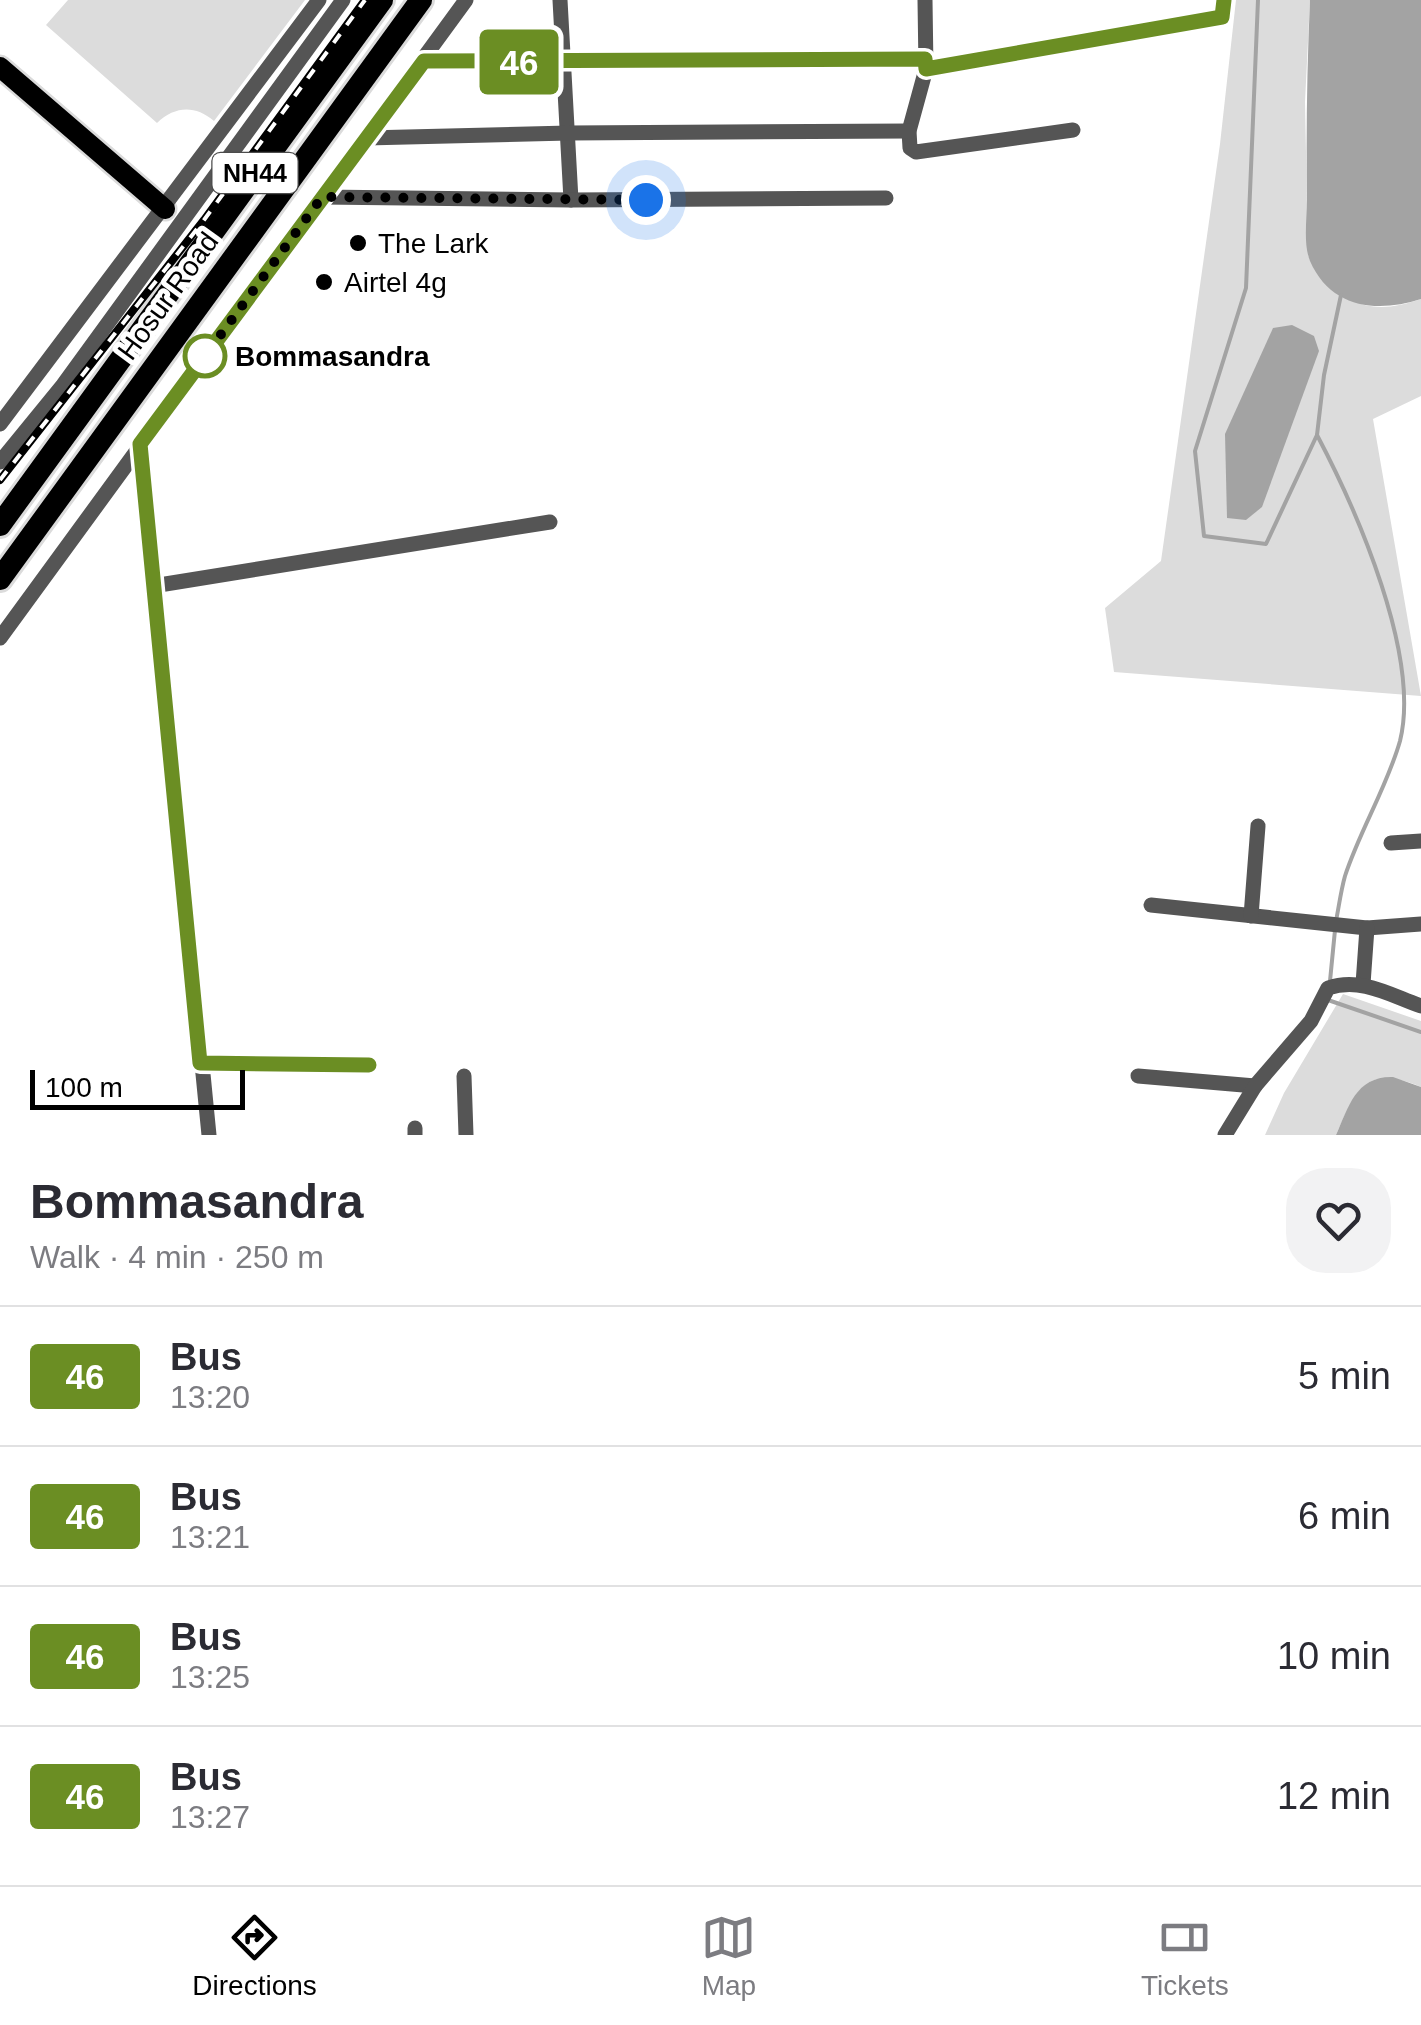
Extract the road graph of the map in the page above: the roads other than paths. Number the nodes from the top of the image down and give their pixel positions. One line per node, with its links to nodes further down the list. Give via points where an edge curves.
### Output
1 (319, 0): 20 (street)
2 (343, 0): 22 (street)
3 (382, 0): 27 (highway, Hosur Road / NH44)
4 (421, 0): 28 (highway, Hosur Road / NH44)
5 (466, 0): 9 (street)
6 (560, 0): 10 (street)
7 (925, 0): 11 (street)
8 (1224, 0): 11 (street, via 1222,17)
9 (424, 61): 10 (street); 16 (street)
10 (562, 62): 11 (street); 15 (street)
11 (926, 64): 14 (street)
12 (0, 67): 20 (main road)
13 (1073, 130): 14 (street, via 916,152)
14 (909, 131): 15 (street)
15 (569, 132): 16 (street); 19 (street)
16 (366, 138): 17 (street)
17 (322, 197): 19 (street); 24 (street)
18 (886, 198): 19 (street)
19 (571, 200)
20 (164, 209): 21 (street)
21 (128, 257): 22 (street); 23 (street)
22 (144, 272): 25 (street)
23 (0, 424)
24 (140, 444): 29 (street); 30 (street)
25 (0, 462)
26 (550, 522): 29 (street)
27 (0, 524)
28 (0, 579)
29 (153, 586): 40 (street)
30 (0, 638)
31 (1258, 826): 35 (street)
32 (1421, 841): 33 (street)
33 (1391, 843)
34 (1151, 905): 35 (street)
35 (1251, 916): 37 (street)
36 (1421, 924): 37 (street)
37 (1366, 928): 38 (street)
38 (1363, 984): 39 (street); 44 (street, via 1328,988 1310,1021)
39 (1421, 1006)
40 (200, 1063): 41 (street); 45 (street)
41 (369, 1065)
42 (464, 1076): 46 (street)
43 (1138, 1076): 44 (street)
44 (1255, 1086): 47 (street)
45 (208, 1135)
46 (466, 1135)
47 (1225, 1135)

